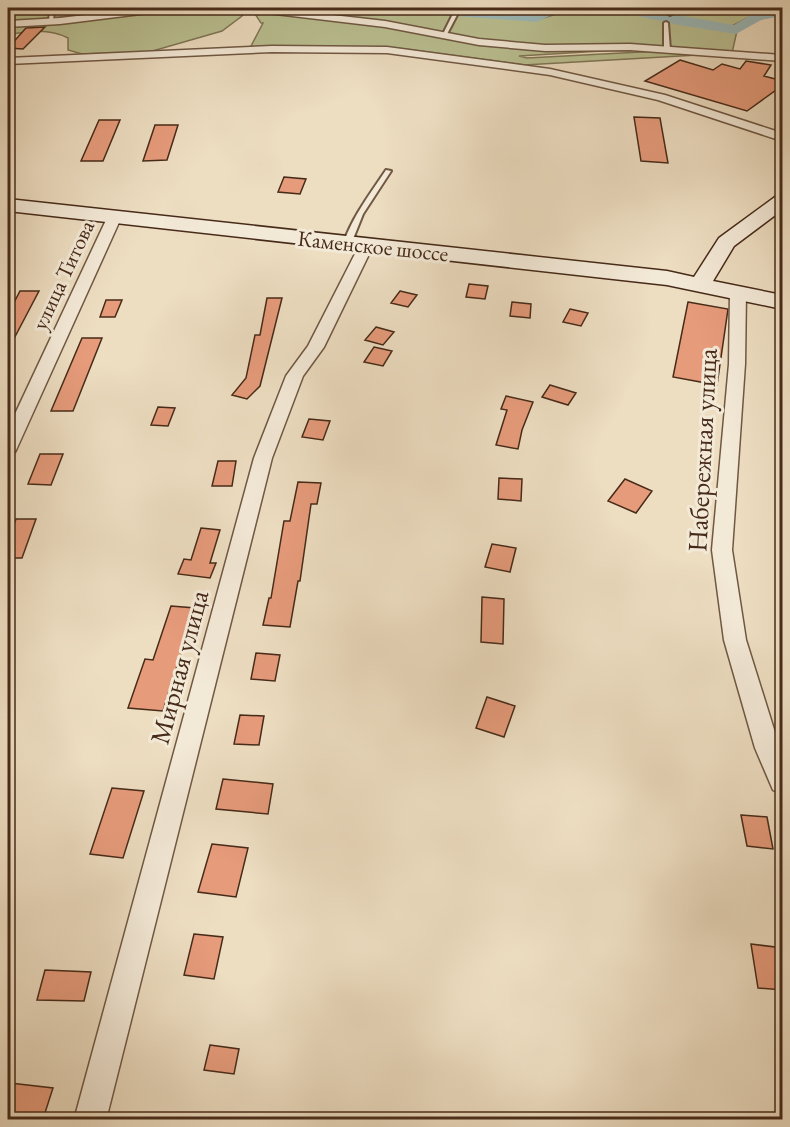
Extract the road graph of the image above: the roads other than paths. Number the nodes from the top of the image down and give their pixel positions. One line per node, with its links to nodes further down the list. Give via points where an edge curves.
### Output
1 (52, 8): 9 (lane)
2 (165, 8): 6 (street)
3 (182, 8): 5 (street)
4 (672, 8): 7 (lane)
5 (285, 9): 12 (street)
6 (107, 11): 9 (street)
7 (670, 14)
8 (455, 15): 12 (lane)
9 (51, 21): 10 (street)
10 (8, 24)
11 (666, 24): 13 (lane)
12 (444, 35): 13 (street, via 545,48)
13 (667, 50): 14 (street)
14 (783, 58)
15 (8, 62): 16 (street, via 272,49 387,50 550,72 661,97)
16 (783, 137)
17 (388, 171): 21 (lane, via 352,225)
18 (783, 201): 22 (street, via 726,242)
19 (8, 205): 20 (street, Каменское шоссе)
20 (114, 218): 21 (street, Каменское шоссе); 25 (street, улица Титова)
21 (356, 245): 22 (street, Каменское шоссе, via 632,274); 27 (street, Мирная улица, via 316,347 295,376 263,458)
22 (700, 285): 23 (street, Каменское шоссе)
23 (738, 292): 24 (street, Каменское шоссе); 26 (street, Набережная улица, via 737,364 722,550 735,640 767,748)
24 (783, 302)
25 (8, 448)
26 (783, 782)
27 (90, 1119)

